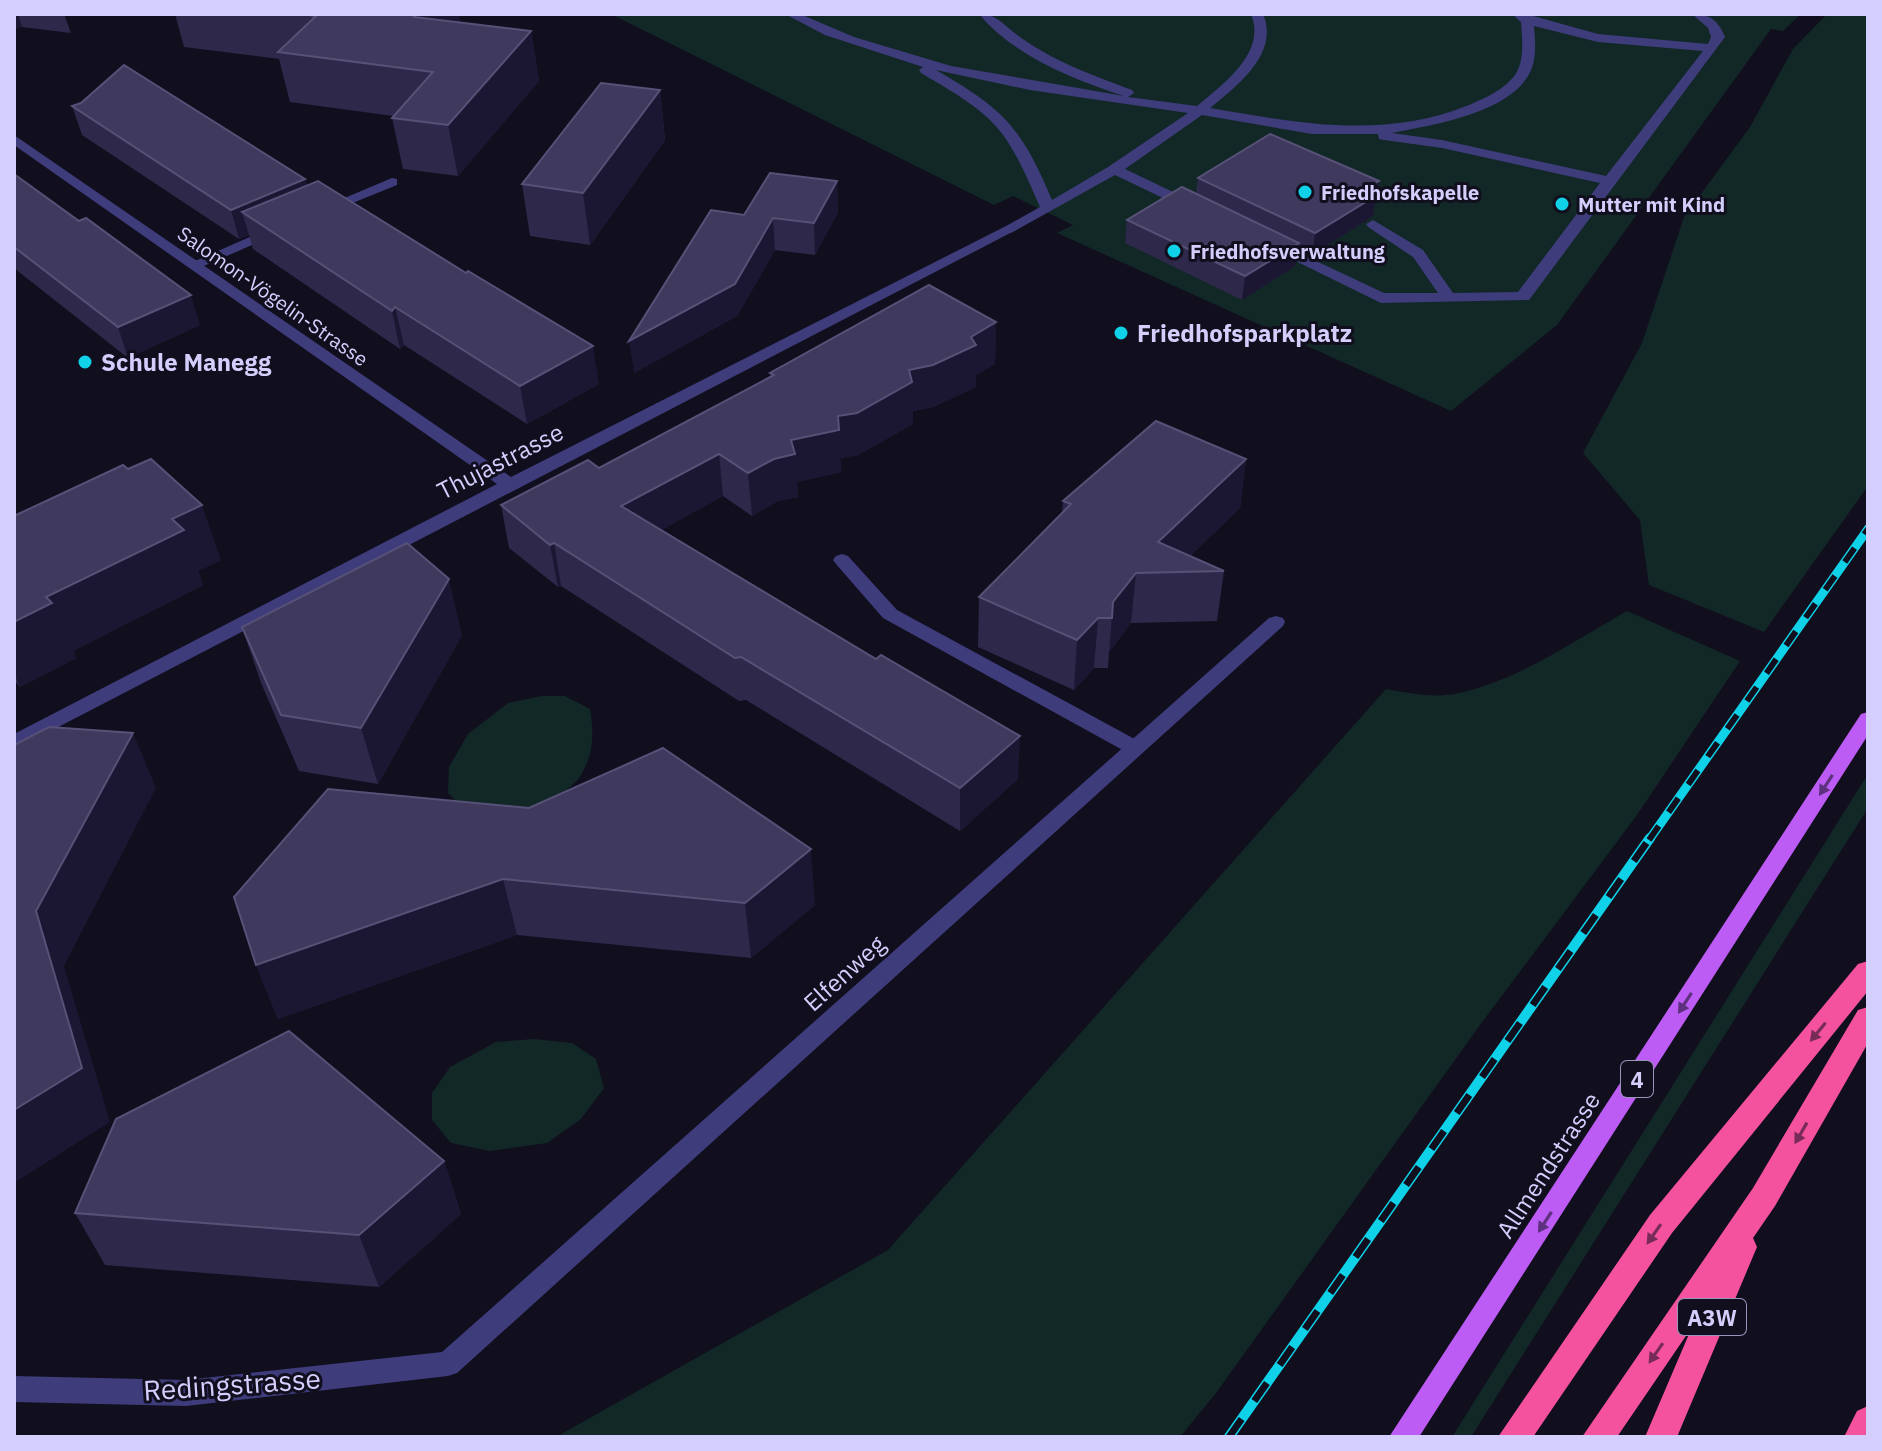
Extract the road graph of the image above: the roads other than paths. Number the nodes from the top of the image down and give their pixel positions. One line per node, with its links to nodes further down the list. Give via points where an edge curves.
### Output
1 (791, 14): 7 (street, via 813,27)
2 (985, 14): 8 (street, via 1035,53 1077,75)
3 (1257, 14): 9 (street, Thujastrasse, via 1263,31 1256,53)
4 (1698, 14): 6 (street, via 1714,26 1718,37)
5 (1521, 17): 6 (street, via 1598,38); 10 (street, via 1530,45 1519,81 1480,106 1423,124)
6 (1712, 48): 13 (street)
7 (913, 61): 8 (street, via 1033,89); 15 (street, via 1005,124 1028,160)
8 (1170, 107): 9 (street)
9 (1202, 111): 10 (street); 12 (street, Thujastrasse)
10 (1352, 132): 13 (street, via 1442,144)
11 (14, 139): 19 (street, Salomon-Vögelin-Strasse)
12 (1114, 169): 15 (street, Thujastrasse); 16 (street)
13 (1611, 181): 20 (street, via 1523,297)
14 (392, 182): 19 (street)
15 (1048, 209): 21 (street, Thujastrasse)
16 (1212, 216)
17 (1373, 224): 20 (street, via 1409,244 1435,269)
18 (1255, 237): 20 (street, via 1381,298)
19 (194, 265): 21 (street, Salomon-Vögelin-Strasse)
20 (1448, 298)
21 (510, 485): 25 (street, Thujastrasse)
22 (842, 560): 26 (street, via 890,614)
23 (1276, 622): 26 (street, Elfenweg)
24 (1868, 719): 33 (main road, Allmendstrasse / 4, one-way to 33)
25 (14, 743)
26 (1135, 748): 30 (street, Elfenweg)
27 (1868, 972): 34 (highway, one-way to 34, via 1661,1224)
28 (1868, 1018): 29 (highway, A3W, one-way to 29)
29 (1764, 1197): 35 (highway, one-way to 35); 36 (highway, A3W)
30 (448, 1364): 31 (street, Redingstrasse, via 186,1393)
31 (14, 1389)
32 (1868, 1422): 37 (highway)
33 (1403, 1437)
34 (1514, 1437)
35 (1598, 1437)
36 (1661, 1437)
37 (1860, 1437)

